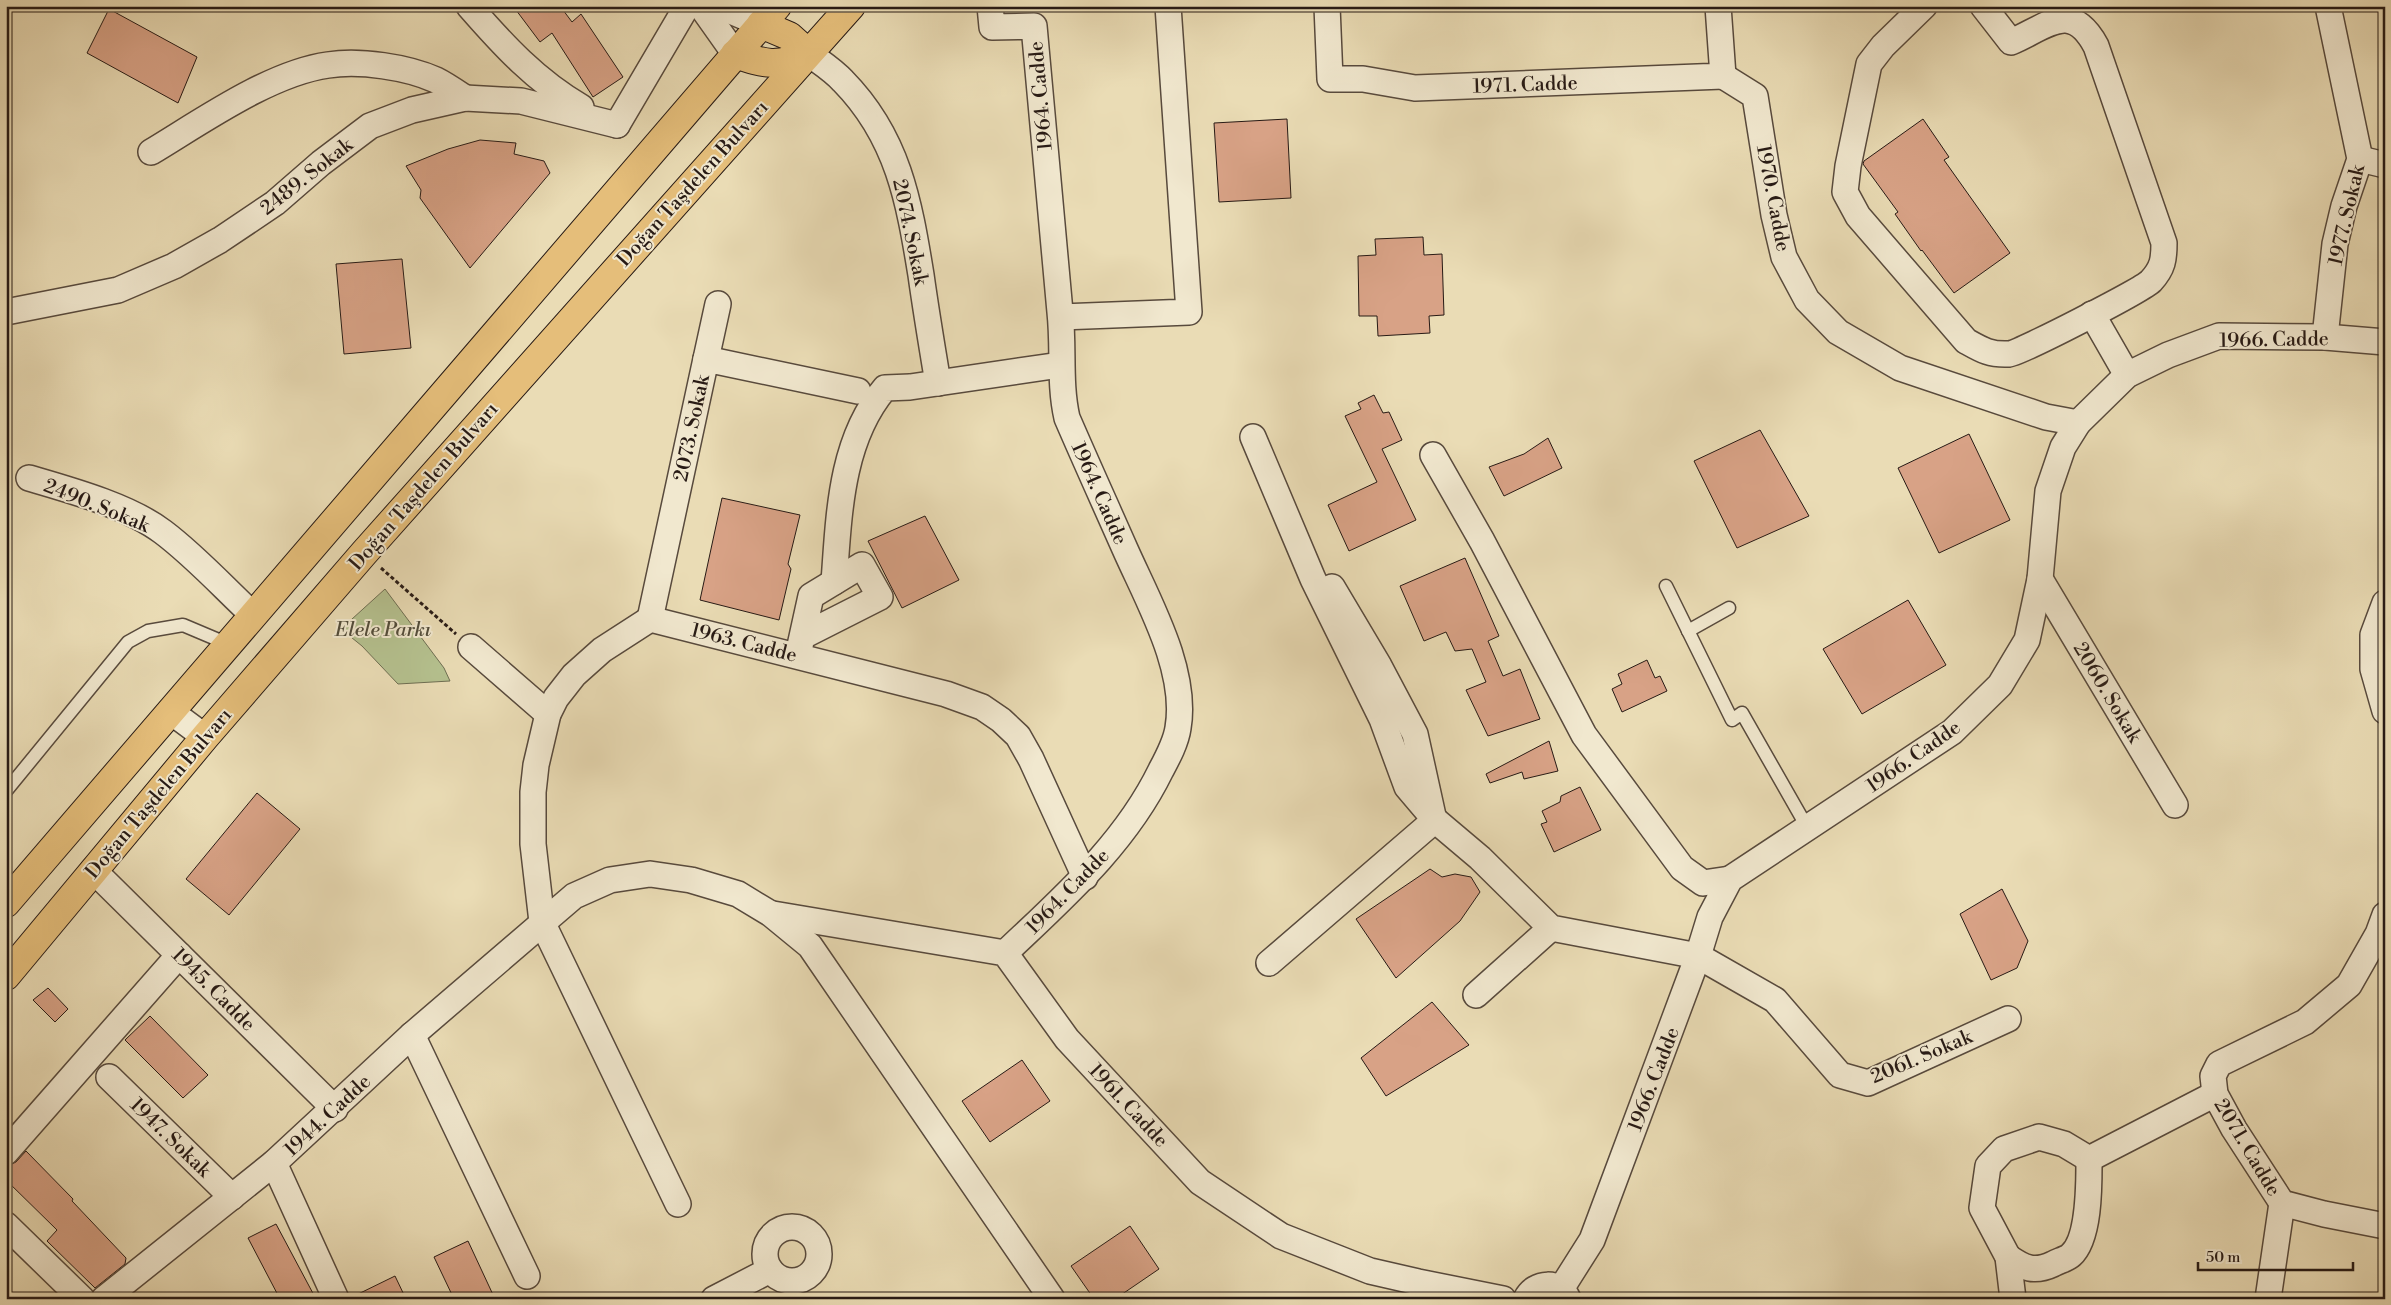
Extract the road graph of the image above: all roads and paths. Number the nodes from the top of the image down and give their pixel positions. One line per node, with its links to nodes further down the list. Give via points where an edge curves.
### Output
1 (469, 6): 19 (street, via 519,62 550,88)
2 (686, 6): 19 (street)
3 (701, 6): 16 (street)
4 (719, 6): 13 (street)
5 (851, 6): 15 (main road, Doğan Taşdelen Bulvarı)
6 (990, 6): 26 (street, 1964. Cadde, via 992,27 1034,26)
7 (1168, 6): 26 (street, via 1189,312)
8 (1327, 6): 17 (street, 1971. Cadde, via 1330,79 1363,79 1415,88)
9 (1718, 6): 17 (street)
10 (1924, 6): 25 (street, via 1869,64 1848,166 1846,192 1858,216 1966,342 1989,354 2011,354)
11 (1983, 6): 14 (street, via 2011,42 2052,21)
12 (2328, 6): 21 (street, 1977. Sokak)
13 (769, 15): 15 (main road); 16 (main road)
14 (2079, 15): 25 (street, via 2096,46 2164,243 2164,262 2150,282)
15 (808, 53): 16 (main road, via 776,64 761,63); 32 (street, 2074. Sokak, via 843,80 857,96 879,129 898,170 911,211); 38 (main road, Doğan Taşdelen Bulvarı)
16 (735, 54): 44 (main road)
17 (1723, 76): 34 (street, 1970. Cadde, via 1755,96 1784,257 1807,300 1838,332 1900,368 2046,417)
18 (465, 98): 19 (street, 2489. Sokak, via 521,102); 20 (street, via 438,80 406,69 367,64 328,65 286,77 243,98); 24 (street, 2489. Sokak, via 412,110 370,126 321,162 275,203 174,266 118,290)
19 (617, 125)
20 (151, 152)
21 (2360, 159): 22 (street); 27 (street, 1977. Sokak, via 2335,244)
22 (2385, 165)
23 (718, 304): 29 (street)
24 (6, 312)
25 (2092, 314): 31 (street)
26 (1061, 317): 30 (street, 1964. Cadde)
27 (2325, 337): 28 (street, 1966. Cadde); 31 (street, 1966. Cadde, via 2219,336)
28 (2385, 342)
29 (706, 359): 33 (street, 2073. Sokak); 45 (street, 2073. Sokak)
30 (1060, 365): 32 (street); 59 (street, 1964. Cadde, via 1067,418 1162,632 1176,679 1179,704 1178,729 1156,781 1123,833)
31 (2127, 375): 34 (street, 1966. Cadde)
32 (938, 383): 40 (street, via 885,388 866,417 846,472)
33 (858, 391)
34 (2078, 423): 39 (street, 1966. Cadde, via 2063,447 2048,491)
35 (1253, 437): 56 (street, via 1313,579 1333,588 1415,734)
36 (1433, 455): 60 (street, via 1584,735 1682,868 1703,883)
37 (29, 478): 44 (street, 2490. Sokak, via 92,498 142,519 162,532)
38 (364, 553): 49 (path); 53 (main road, Doğan Taşdelen Bulvarı)
39 (2040, 579): 55 (street, 2060. Sokak); 57 (street, 1966. Cadde, via 2027,640 2000,685 1952,732)
40 (834, 582): 48 (street, via 811,596); 48 (street, via 862,565 880,597)
41 (1666, 586): 46 (lane)
42 (2385, 603): 50 (street, via 2373,635 2373,669)
43 (1729, 608): 46 (lane)
44 (253, 615): 47 (main road)
45 (650, 619): 48 (street, 1963. Cadde); 52 (street, via 602,650 574,675)
46 (1688, 631): 57 (lane, via 1732,720 1742,713)
47 (228, 644): 51 (main road); 54 (lane, via 183,625 148,631 128,642)
48 (801, 646): 59 (street, 1963. Cadde, via 982,707 1001,720 1018,736 1032,759)
49 (471, 647): 52 (street)
50 (2385, 711)
51 (170, 712): 53 (street); 61 (main road)
52 (548, 714): 64 (street, via 536,765 532,820)
53 (204, 738): 58 (main road, Doğan Taşdelen Bulvarı)
54 (6, 792)
55 (2176, 805)
56 (1434, 820): 65 (street, via 1480,858); 69 (street)
57 (1808, 827): 60 (street, 1966. Cadde)
58 (93, 870): 67 (street, 1945. Cadde); 70 (main road, Doğan Taşdelen Bulvarı)
59 (1085, 876): 66 (street, 1964. Cadde)
60 (1730, 879): 68 (street, 1966. Cadde, via 1710,917)
61 (6, 903)
62 (771, 914): 64 (street, 1944. Cadde, via 738,894 691,880 650,874 610,880 574,896); 66 (street); 93 (street, via 810,946)
63 (2385, 915): 75 (street, via 2349,985 2305,1022 2219,1064)
64 (542, 922): 73 (street, 1944. Cadde); 82 (street)
65 (1551, 928): 68 (street, 2061. Sokak); 71 (street)
66 (1005, 953): 94 (street, 1961. Cadde, via 1067,1039 1200,1182 1281,1236 1370,1270)
67 (179, 955): 76 (street, 1945. Cadde); 77 (street)
68 (1698, 956): 72 (street, 2061. Sokak, via 1775,1000 1840,1075 1868,1083); 88 (street, 1966. Cadde, via 1592,1240)
69 (1269, 963)
70 (6, 976)
71 (1476, 995)
72 (2008, 1018)
73 (412, 1035): 76 (street, 1944. Cadde); 87 (street)
74 (109, 1077): 80 (street, 1947. Sokak)
75 (2214, 1085): 78 (street); 81 (street, 2071. Cadde, via 2234,1129)
76 (335, 1109): 79 (street, 1944. Cadde)
77 (6, 1152)
78 (2089, 1159): 85 (street, via 2084,1231 2071,1255 2045,1268 2025,1269); 85 (street, via 2064,1144 2039,1137 2004,1149 1988,1166 1982,1208)
79 (274, 1163): 80 (street, 1944. Cadde); 91 (street)
80 (232, 1197): 90 (street, 1944. Cadde)
81 (2282, 1203): 84 (street, 2071. Cadde); 97 (street)
82 (678, 1204)
83 (6, 1225): 89 (street)
84 (2385, 1226)
85 (2008, 1257): 96 (street)
86 (770, 1270): 92 (street)
87 (527, 1276)
88 (1565, 1294): 95 (street, via 1554,1286 1539,1286)
89 (82, 1299)
90 (104, 1299)
91 (336, 1299)
92 (714, 1299)
93 (1052, 1299)
94 (1503, 1299)
95 (1526, 1299)
96 (2014, 1299)
97 (2268, 1299)

